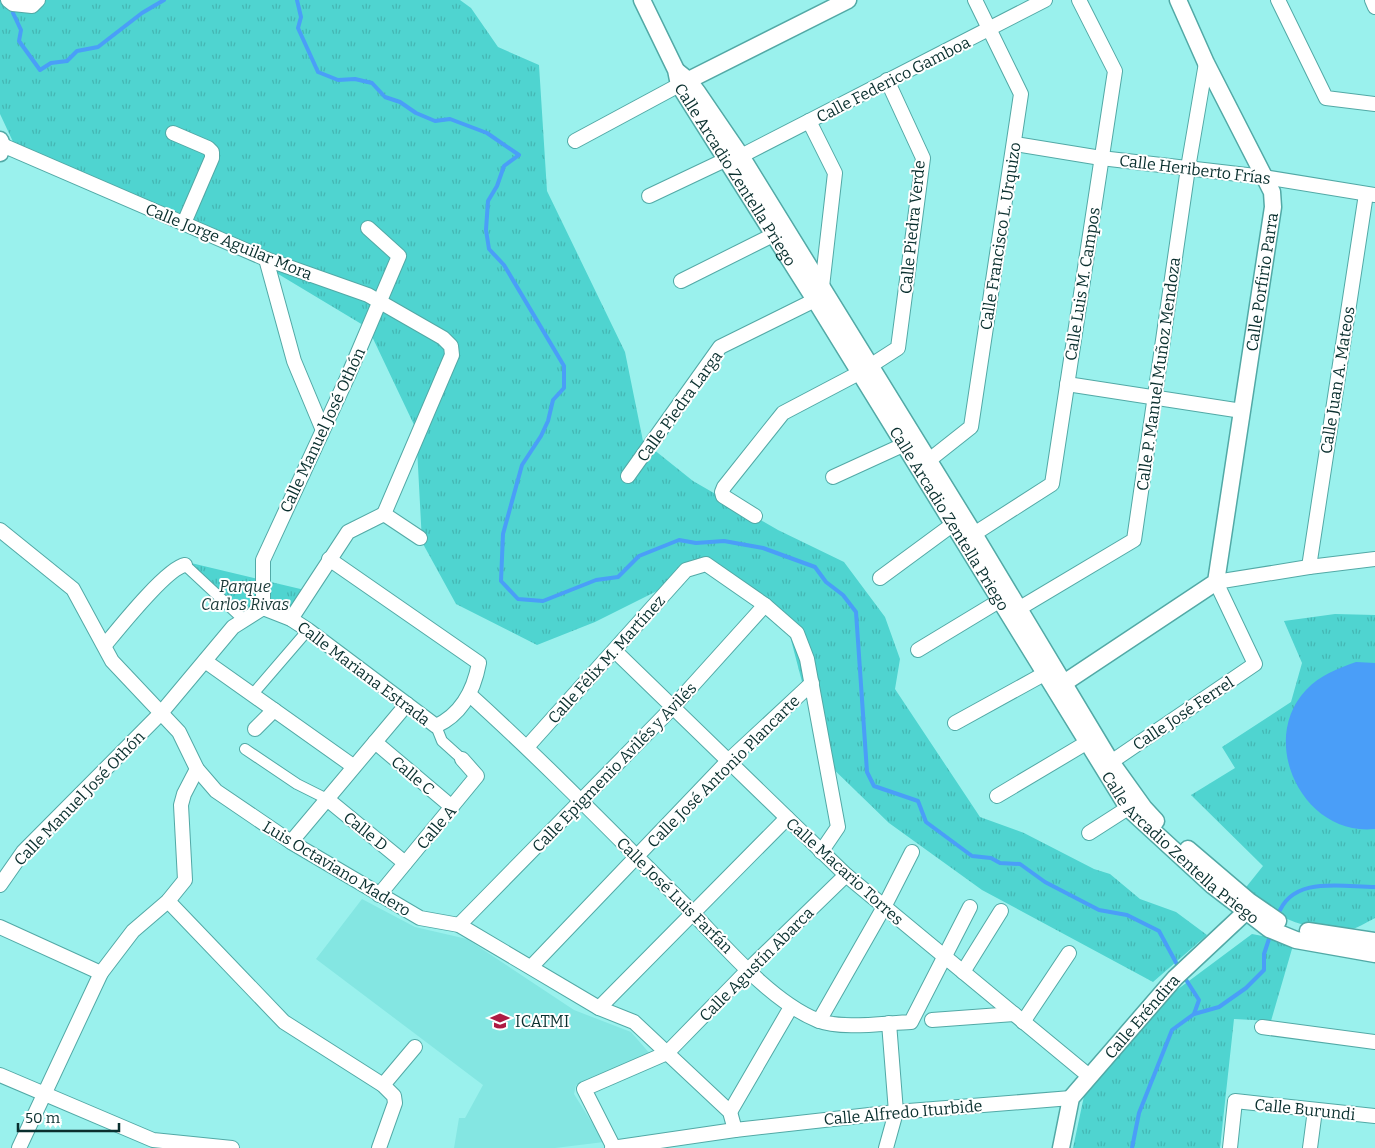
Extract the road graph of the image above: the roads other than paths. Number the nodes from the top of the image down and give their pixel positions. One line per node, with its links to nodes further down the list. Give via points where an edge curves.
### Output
1 (848, 0): 14 (street)
2 (975, 0): 12 (street, Calle Francisco L. Urquizo)
3 (1045, 0): 12 (street, Calle Federico Gamboa)
4 (1079, 0): 23 (street, Calle Luis M. Campos, via 1115,71)
5 (1178, 0): 13 (street, Calle Porfirio Parra)
6 (1278, 0): 16 (street, via 1326,98)
7 (1372, 0): 11 (street)
8 (644, 1): 14 (street, Calle Arcadio Zentella Priego)
9 (10, 2): 10 (street)
10 (35, 3)
11 (1375, 7)
12 (991, 29): 15 (street, Calle Federico Gamboa); 20 (street, Calle Francisco L. Urquizo, via 1021,94)
13 (1206, 63): 24 (street, Calle P. Manuel Muñoz Mendoza); 25 (street, Calle Porfirio Parra)
14 (681, 78): 19 (street); 22 (street, Calle Arcadio Zentella Priego)
15 (887, 80): 17 (street, Calle Federico Gamboa); 35 (street, Calle Piedra Verde, via 923,158 898,348)
16 (1375, 104)
17 (809, 121): 22 (street, Calle Federico Gamboa); 33 (street, via 835,173)
18 (173, 133): 28 (street, via 212,152)
19 (576, 141)
20 (1014, 144): 23 (street, Calle Heriberto Frías); 41 (street, Calle Francisco L. Urquizo, via 972,427)
21 (1, 146): 28 (street, Calle Jorge Aguilar Mora)
22 (733, 158): 27 (street, Calle Federico Gamboa); 30 (street, Calle Arcadio Zentella Priego)
23 (1101, 158): 24 (street, Calle Heriberto Frías); 36 (street, Calle Luis M. Campos)
24 (1188, 168): 25 (street, Calle Heriberto Frías); 37 (street, Calle P. Manuel Muñoz Mendoza)
25 (1264, 177): 26 (street, Calle Heriberto Frías); 38 (street, Calle Porfirio Parra, via 1272,192 1273,207)
26 (1370, 194): 53 (street, Calle Juan A. Mateos)
27 (649, 196)
28 (184, 223): 31 (street, Calle Jorge Aguilar Mora)
29 (368, 228): 34 (street, Calle Manuel José Othón, via 399,256)
30 (779, 232): 32 (street); 33 (street, Calle Arcadio Zentella Priego)
31 (266, 259): 34 (street, Calle Jorge Aguilar Mora, via 368,295); 39 (street, via 294,361)
32 (681, 281)
33 (818, 294): 35 (street, Calle Arcadio Zentella Priego); 42 (street, Calle Piedra Larga, via 720,347)
34 (380, 303): 39 (street, Calle Manuel José Othón); 44 (street, Calle Jorge Aguilar Mora, via 443,338 452,355)
35 (864, 369): 40 (street, Calle Arcadio Zentella Priego); 41 (street, Calle Arcadio Zentella Priego); 45 (street, Calle Piedra Verde, via 783,413 724,487 723,496)
36 (1068, 384): 37 (street); 48 (street, Calle Luis M. Campos, via 1052,484)
37 (1154, 397): 38 (street); 59 (street, Calle P. Manuel Muñoz Mendoza, via 1134,540)
38 (1242, 411): 55 (street, Calle Porfirio Parra)
39 (322, 428): 58 (street, Calle Manuel José Othón, via 263,560)
40 (903, 445): 43 (street); 46 (street, Calle Arcadio Zentella Priego)
41 (928, 461): 48 (street, Calle Arcadio Zentella Priego)
42 (628, 476)
43 (834, 477)
44 (384, 514): 49 (street); 50 (street, via 348,532)
45 (755, 516)
46 (952, 525): 54 (street); 56 (street, Calle Arcadio Zentella Priego)
47 (0, 530): 63 (street, Luis Octaviano Madero, via 73,589)
48 (974, 534): 59 (street, Calle Arcadio Zentella Priego)
49 (420, 538)
50 (329, 559): 61 (street); 71 (street, via 480,663)
51 (1375, 559): 53 (street)
52 (185, 565): 60 (street); 63 (street, via 157,586)
53 (1309, 567): 55 (street)
54 (880, 578)
55 (1216, 582): 69 (street); 85 (street, Calle José Ferrel, via 1255,664)
56 (999, 601): 59 (street, Calle Arcadio Zentella Priego); 65 (street)
57 (765, 605): 64 (street, Calle Félix M. Martínez, via 706,564 686,570); 68 (street, via 797,633); 73 (street, Calle Epigmenio Avilés y Avilés)
58 (263, 608): 60 (street); 61 (street, Calle Mariana Estrada)
59 (1013, 612): 67 (street, Calle Arcadio Zentella Priego); 69 (street, Calle Arcadio Zentella Priego)
60 (244, 619): 66 (street, via 233,627)
61 (291, 619): 62 (street, Calle Mariana Estrada)
62 (308, 630): 70 (street); 72 (street, Calle Mariana Estrada)
63 (104, 645): 75 (street, Luis Octaviano Madero, via 112,661)
64 (615, 650): 73 (street, Calle Macario Torres); 81 (street, Calle Félix M. Martínez)
65 (918, 650)
66 (205, 661): 70 (street); 75 (street)
67 (1044, 674): 76 (street); 80 (street, Calle Arcadio Zentella Priego)
68 (812, 683): 84 (street, Calle José Antonio Plancarte); 96 (street, via 838,826)
69 (1064, 683): 85 (street, Calle Arcadio Zentella Priego)
70 (252, 695): 74 (street)
71 (470, 695): 77 (street, via 449,720); 81 (street, Calle José Luis Farfán)
72 (406, 704): 77 (street, Calle Mariana Estrada); 79 (street)
73 (673, 707): 84 (street, Calle Macario Torres); 90 (street, Calle Epigmenio Avilés y Avilés)
74 (274, 710): 78 (street); 86 (street)
75 (161, 713): 87 (street, Luis Octaviano Madero, via 179,732); 101 (street, Calle Manuel José Othón, via 23,852)
76 (955, 723)
77 (436, 726): 83 (street, via 442,741)
78 (255, 729)
79 (375, 742): 86 (street); 91 (street, Calle C)
80 (1086, 743): 88 (street); 92 (street, Calle Arcadio Zentella Priego)
81 (527, 747): 90 (street, Calle José Luis Farfán)
82 (245, 750): 89 (street, via 297,784)
83 (462, 759): 91 (street, Calle A, via 478,776)
84 (728, 761): 93 (street, Calle Macario Torres); 98 (street, Calle José Antonio Plancarte)
85 (1111, 762): 106 (street, Calle Arcadio Zentella Priego, via 1144,808)
86 (354, 766): 89 (street)
87 (198, 768): 95 (street, Luis Octaviano Madero, via 216,791); 103 (street, via 181,806 185,880)
88 (997, 796)
89 (327, 799): 95 (street); 99 (street, Calle D)
90 (582, 802): 98 (street, Calle José Luis Farfán); 109 (street, Calle Epigmenio Avilés y Avilés)
91 (452, 807): 99 (street, Calle A)
92 (1128, 808): 94 (street); 106 (street, Calle Arcadio Zentella Priego, via 1162,841)
93 (787, 818): 96 (street, Calle Macario Torres); 108 (street)
94 (1089, 833)
95 (291, 842): 102 (street, Luis Octaviano Madero)
96 (821, 852): 100 (street, Calle Macario Torres)
97 (912, 852): 104 (street)
98 (636, 857): 108 (street, Calle José Luis Farfán); 116 (street, Calle José Antonio Plancarte)
99 (405, 863): 102 (street, Calle A)
100 (846, 876): 104 (street, Calle Macario Torres); 117 (street, Calle Agustín Abarca)
101 (0, 885)
102 (379, 895): 109 (street, Luis Octaviano Madero, via 420,918)
103 (168, 901): 119 (street, via 134,931); 132 (street, via 284,1022)
104 (884, 907): 115 (street, Calle Macario Torres); 124 (street)
105 (970, 907): 115 (street)
106 (1249, 908): 111 (street, Calle Arcadio Zentella Priego, via 1270,924); 131 (street, Calle Eréndira, via 1175,978)
107 (1001, 911): 118 (street)
108 (692, 913): 117 (street, Calle José Luis Farfán); 121 (street)
109 (460, 925): 116 (street, Luis Octaviano Madero)
110 (0, 927): 119 (street)
111 (1297, 935): 112 (street); 114 (street)
112 (1375, 941)
113 (1069, 953): 122 (street)
114 (1375, 954)
115 (944, 956): 118 (street, Calle Macario Torres); 125 (street, Calle José Luis Farfán, via 912,1022)
116 (531, 967): 121 (street, Luis Octaviano Madero)
117 (748, 969): 120 (street, Calle José Luis Farfán); 129 (street, Calle Agustín Abarca)
118 (963, 972): 122 (street, Calle Macario Torres)
119 (101, 973): 133 (street)
120 (791, 1007): 124 (street, Calle José Luis Farfán); 136 (street)
121 (599, 1008): 129 (street, Luis Octaviano Madero, via 634,1022)
122 (1018, 1018): 123 (street); 131 (street, Calle Macario Torres)
123 (932, 1020)
124 (819, 1021): 125 (street, Calle José Luis Farfán, via 834,1025)
125 (890, 1023): 137 (street)
126 (1262, 1027): 127 (street)
127 (1375, 1042)
128 (415, 1047): 132 (street)
129 (667, 1053): 136 (street, Luis Octaviano Madero); 143 (street, via 584,1089)
130 (0, 1075): 133 (street)
131 (1088, 1076): 134 (street, Calle Eréndira)
132 (382, 1085): 142 (street, via 394,1096 395,1103)
133 (45, 1095): 140 (street); 141 (street, via 153,1140)
134 (1071, 1098): 137 (street, Calle Alfredo Iturbide); 145 (street, Calle Eréndira)
135 (1315, 1110): 138 (street, Calle Burundi); 146 (street, Calle Burundi, via 1235,1102); 147 (street)
136 (730, 1112): 139 (street)
137 (896, 1112): 139 (street, Calle Alfredo Iturbide); 144 (street)
138 (1375, 1116)
139 (734, 1130): 143 (street, Calle Alfredo Iturbide)
140 (19, 1148)
141 (232, 1148)
142 (379, 1148)
143 (613, 1148)
144 (886, 1148)
145 (1061, 1148)
146 (1230, 1148)
147 (1310, 1148)

